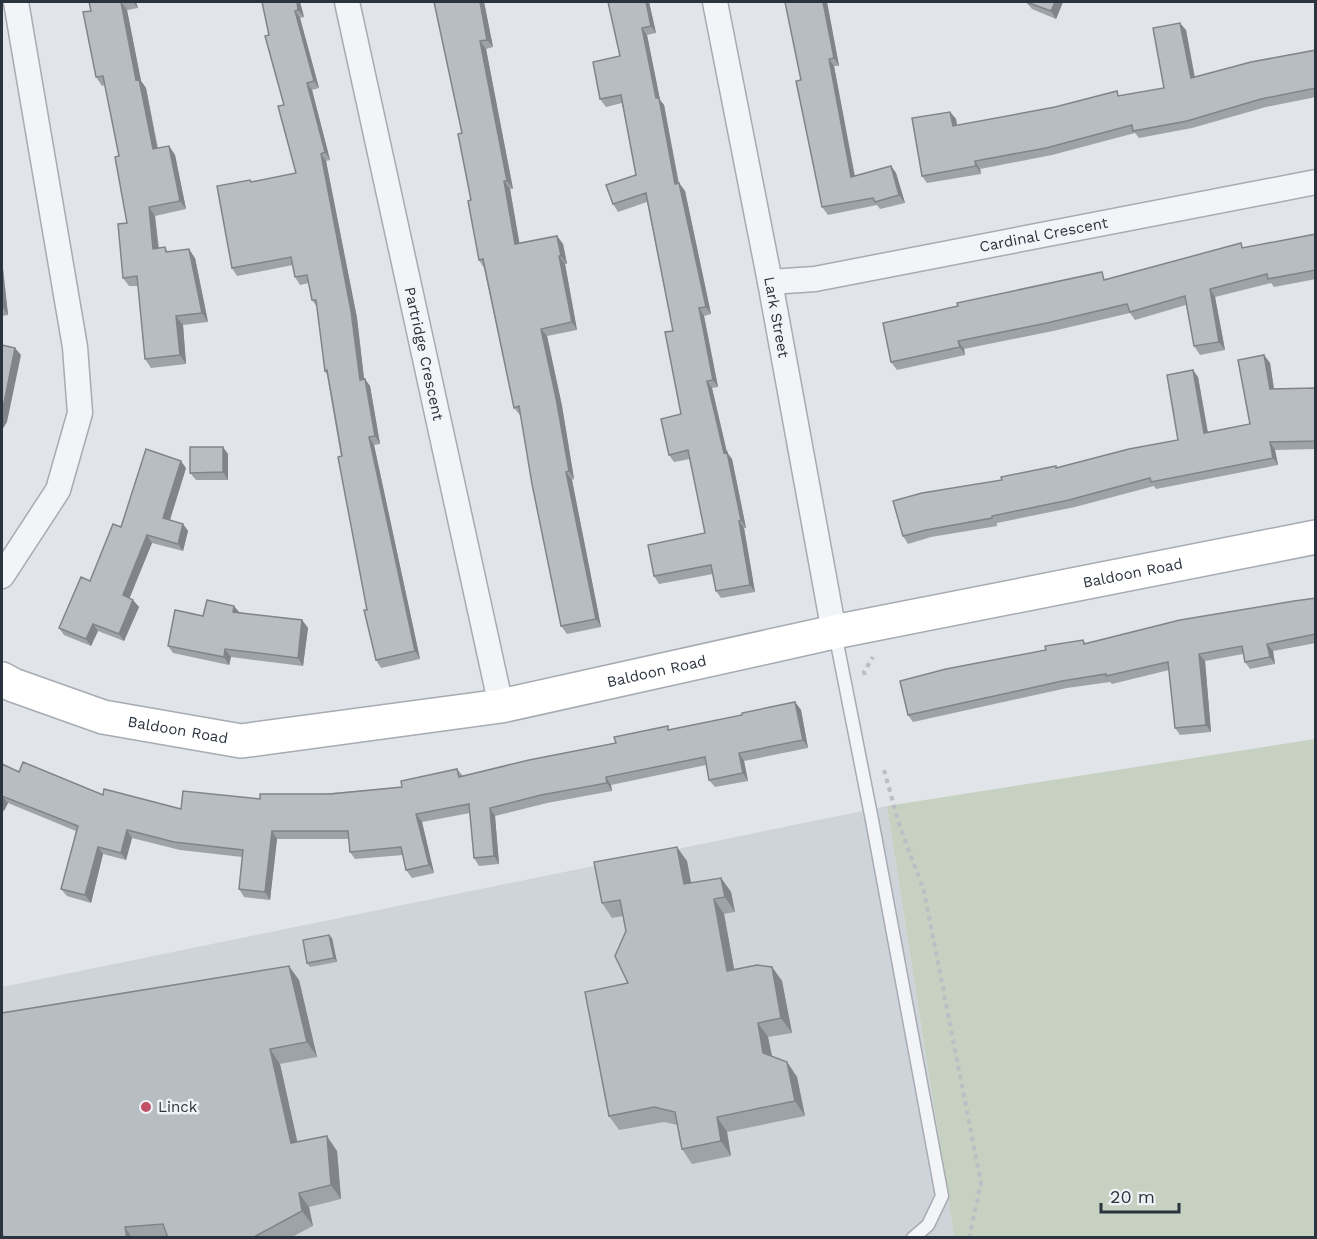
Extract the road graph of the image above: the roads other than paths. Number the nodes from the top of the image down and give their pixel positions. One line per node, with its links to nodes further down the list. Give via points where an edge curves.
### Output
1 (16, 2): 7 (street, via 75,347 80,413 58,490)
2 (347, 2): 10 (street, Partridge Crescent)
3 (715, 2): 5 (street, Lark Street)
4 (1316, 182): 5 (street, Cardinal Crescent, via 827,277)
5 (770, 282): 8 (street, Lark Street)
6 (1316, 537): 8 (street, Baldoon Road)
7 (2, 576)
8 (834, 632): 10 (street, Baldoon Road); 11 (lane, via 942,1196 928,1225)
9 (2, 679): 10 (street, Baldoon Road, via 103,717 241,741)
10 (501, 706)
11 (913, 1238)

